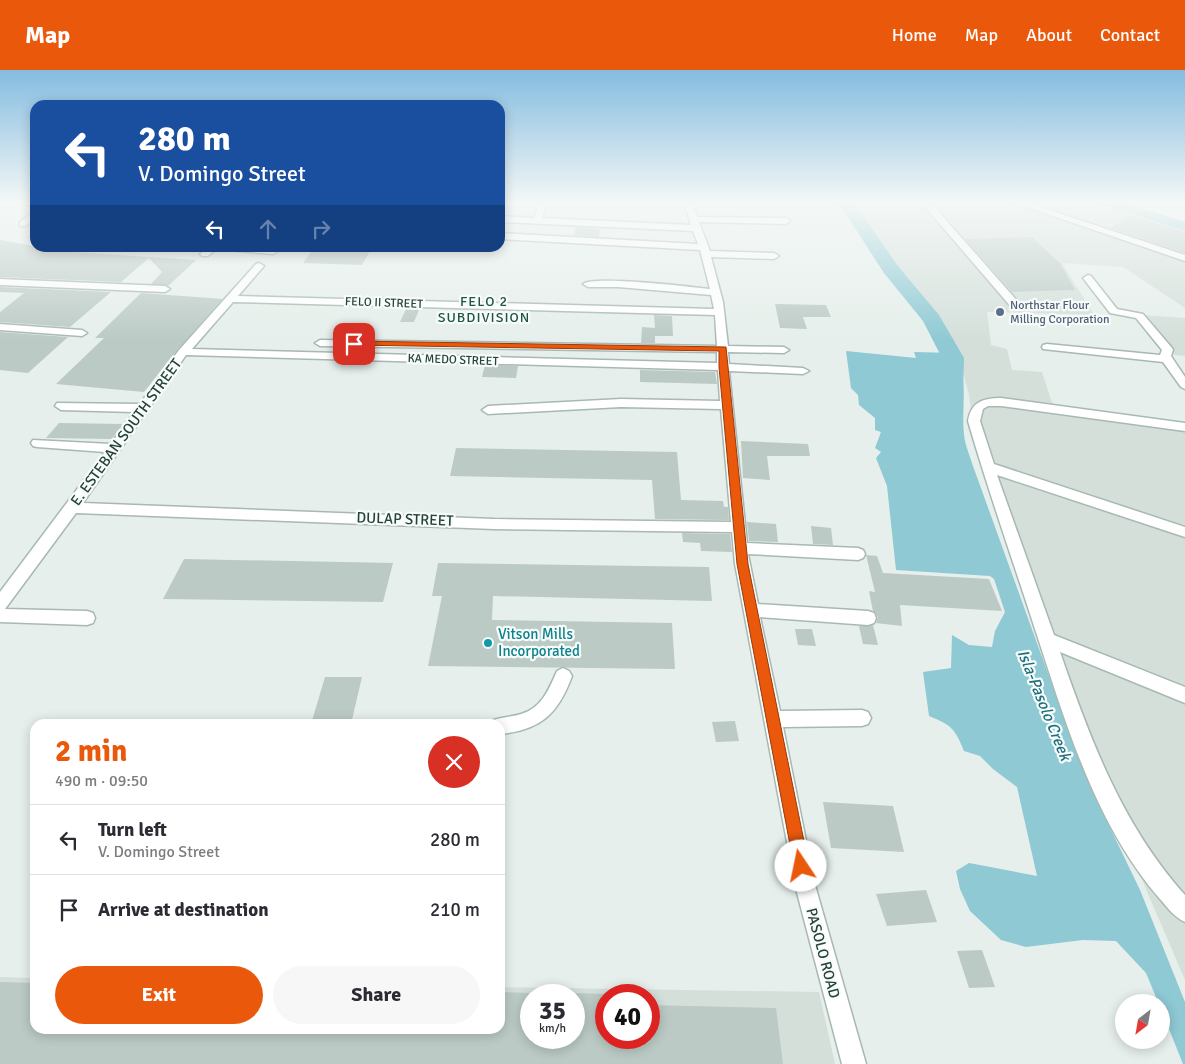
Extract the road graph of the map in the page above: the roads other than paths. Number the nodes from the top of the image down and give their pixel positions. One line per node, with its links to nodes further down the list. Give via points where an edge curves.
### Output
1 (668, 248): 4 (street)
2 (966, 248): 14 (street)
3 (1156, 248): 6 (street)
4 (704, 251): 5 (street); 12 (street, PASOLO ROAD)
5 (774, 256)
6 (1185, 258)
7 (259, 266): 13 (street, E. ESTEBAN SOUTH STREET)
8 (1088, 278): 23 (street, via 1114,311 1139,316 1168,350)
9 (0, 282): 11 (street)
10 (588, 284): 12 (street)
11 (165, 290)
12 (714, 292): 15 (street, PASOLO ROAD)
13 (230, 299): 15 (street, FELO II STREET); 22 (street, E. ESTEBAN SOUTH STREET)
14 (1016, 306)
15 (718, 312): 20 (street, PASOLO ROAD)
16 (0, 327): 17 (street)
17 (82, 333)
18 (320, 343): 20 (street)
19 (1047, 347): 23 (street)
20 (723, 348): 21 (street); 24 (street, PASOLO ROAD)
21 (784, 350)
22 (183, 352): 24 (street, KA MEDO STREET); 29 (street, E. ESTEBAN SOUTH STREET)
23 (1167, 359): 26 (street)
24 (723, 367): 25 (street, KA MEDO STREET); 27 (street, PASOLO ROAD)
25 (803, 371)
26 (1185, 385)
27 (727, 405): 30 (street, via 621,403); 36 (street, PASOLO ROAD)
28 (61, 406): 29 (street)
29 (143, 408): 33 (street, E. ESTEBAN SOUTH STREET)
30 (488, 410)
31 (1185, 427): 34 (street, via 984,402 976,409 974,421)
32 (37, 443): 33 (street)
33 (115, 448): 35 (street, E. ESTEBAN SOUTH STREET)
34 (988, 467): 37 (street); 45 (street)
35 (72, 508): 36 (street, DULAP STREET, via 494,524); 40 (street, E. ESTEBAN SOUTH STREET)
36 (739, 527): 38 (street, PASOLO ROAD)
37 (1185, 532)
38 (741, 548): 39 (street); 41 (street, PASOLO ROAD)
39 (858, 554)
40 (0, 604)
41 (751, 610): 44 (street); 49 (street, PASOLO ROAD)
42 (0, 615): 43 (street)
43 (87, 618)
44 (868, 618)
45 (1048, 640): 47 (street); 51 (street, via 1068,703 1107,794 1146,866)
46 (563, 676): 50 (street, via 558,692 544,711 531,720)
47 (1185, 695)
48 (862, 718): 49 (street)
49 (773, 719): 52 (street, PASOLO ROAD, via 805,885)
50 (505, 726)
51 (1185, 911)
52 (854, 1064)

